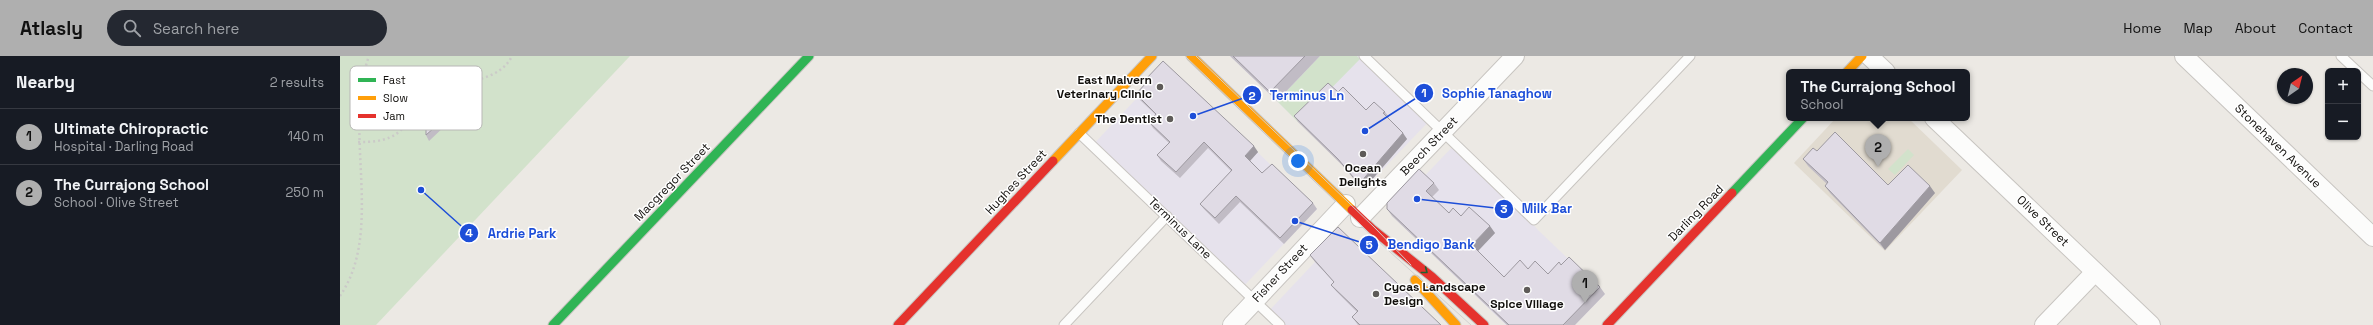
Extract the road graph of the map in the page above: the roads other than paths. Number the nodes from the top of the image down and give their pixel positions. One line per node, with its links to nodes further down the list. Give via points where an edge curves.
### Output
1 (809, 56): 26 (street, Macgregor Street)
2 (1152, 56): 19 (street, Hughes Street)
3 (1190, 56): 20 (street)
4 (1364, 56): 18 (lane)
5 (1515, 56): 18 (street, Beech Street)
6 (1690, 56): 18 (lane, via 1534,220)
7 (1862, 56): 12 (street)
8 (1869, 56): 13 (street)
9 (2184, 56): 23 (street, Stonehaven Avenue)
10 (2341, 56): 11 (lane)
11 (2353, 68)
12 (1850, 69)
13 (1883, 69)
14 (2361, 76): 15 (lane)
15 (2373, 86)
16 (1800, 121): 33 (street, Darling Road)
17 (1937, 121): 24 (street, Olive Street)
18 (1442, 132): 22 (street, Beech Street)
19 (1078, 133): 21 (lane, Terminus Lane); 27 (street, Hughes Street)
20 (1346, 204): 22 (street); 25 (street, Fisher Street)
21 (1167, 216): 25 (lane, Terminus Lane); 28 (lane)
22 (1366, 224): 31 (street); 32 (street, one-way to 32, via 1432,277)
23 (2373, 237)
24 (2095, 272): 34 (street); 35 (street, Olive Street)
25 (1255, 301): 29 (street, Fisher Street); 30 (lane, Terminus Lane)
26 (553, 325)
27 (898, 325)
28 (1064, 325)
29 (1232, 325)
30 (1280, 325)
31 (1456, 325)
32 (1484, 325)
33 (1607, 325)
34 (2044, 325)
35 (2151, 325)

